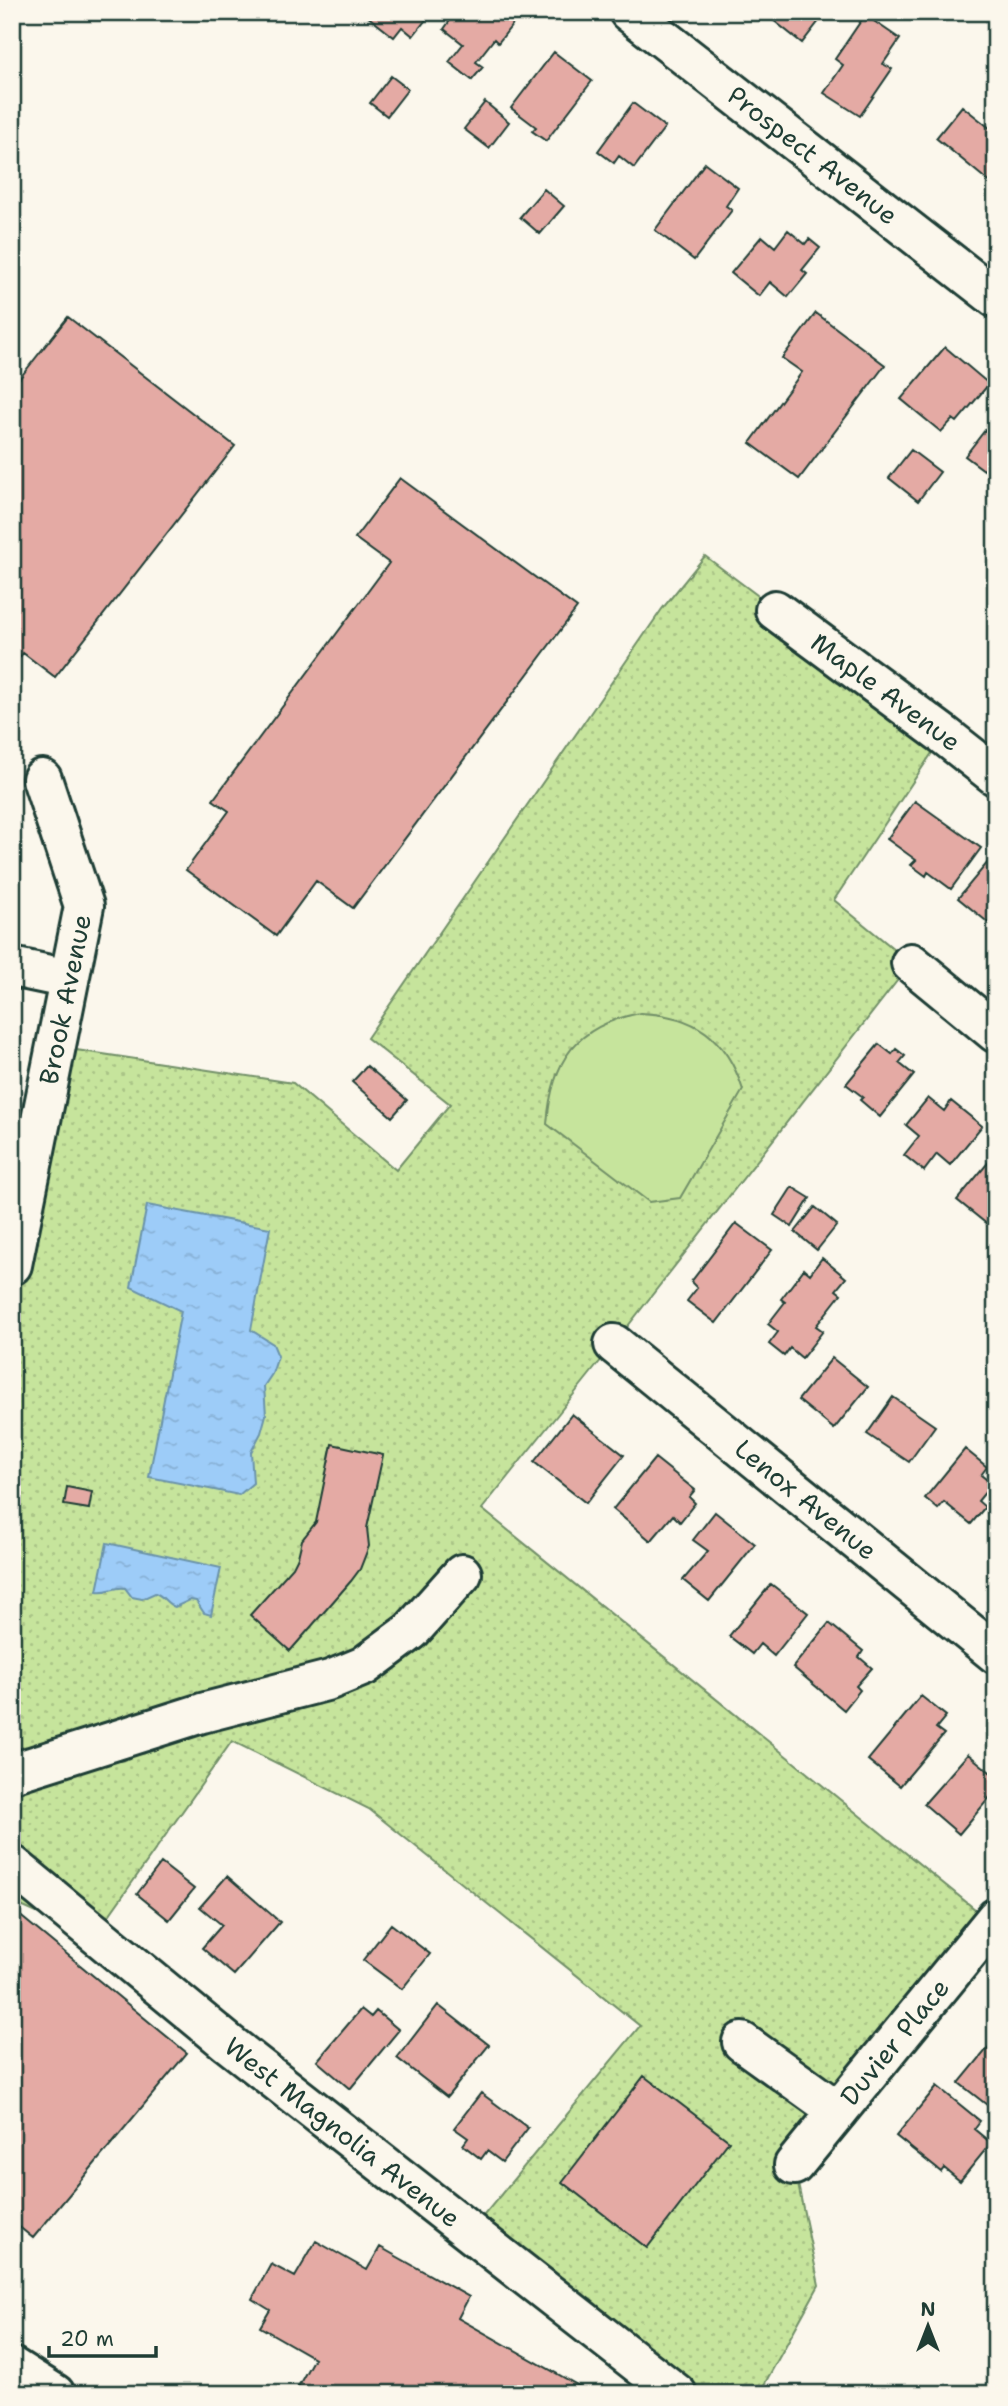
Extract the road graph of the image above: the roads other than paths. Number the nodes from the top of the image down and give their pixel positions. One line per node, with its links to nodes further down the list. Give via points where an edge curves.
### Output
1 (629, 12): 2 (street, Prospect Avenue)
2 (996, 298)
3 (775, 610): 4 (street, Maple Avenue)
4 (996, 776)
5 (41, 779): 8 (street, Brook Avenue, via 84,906)
6 (911, 964): 9 (street)
7 (12, 967): 8 (street)
8 (69, 979): 10 (street, Brook Avenue)
9 (996, 1033)
10 (12, 1265)
11 (614, 1344): 13 (street, Lenox Avenue)
12 (462, 1574): 14 (street, via 411,1631 364,1666 330,1681 202,1713)
13 (996, 1654)
14 (12, 1773)
15 (12, 1865): 22 (street, West Magnolia Avenue, via 228,2043)
16 (996, 1918): 18 (street, Duvier Place)
17 (742, 2042): 18 (street)
18 (838, 2111): 19 (street, Duvier Place)
19 (794, 2165)
20 (12, 2367): 21 (street)
21 (55, 2394)
22 (677, 2394)

